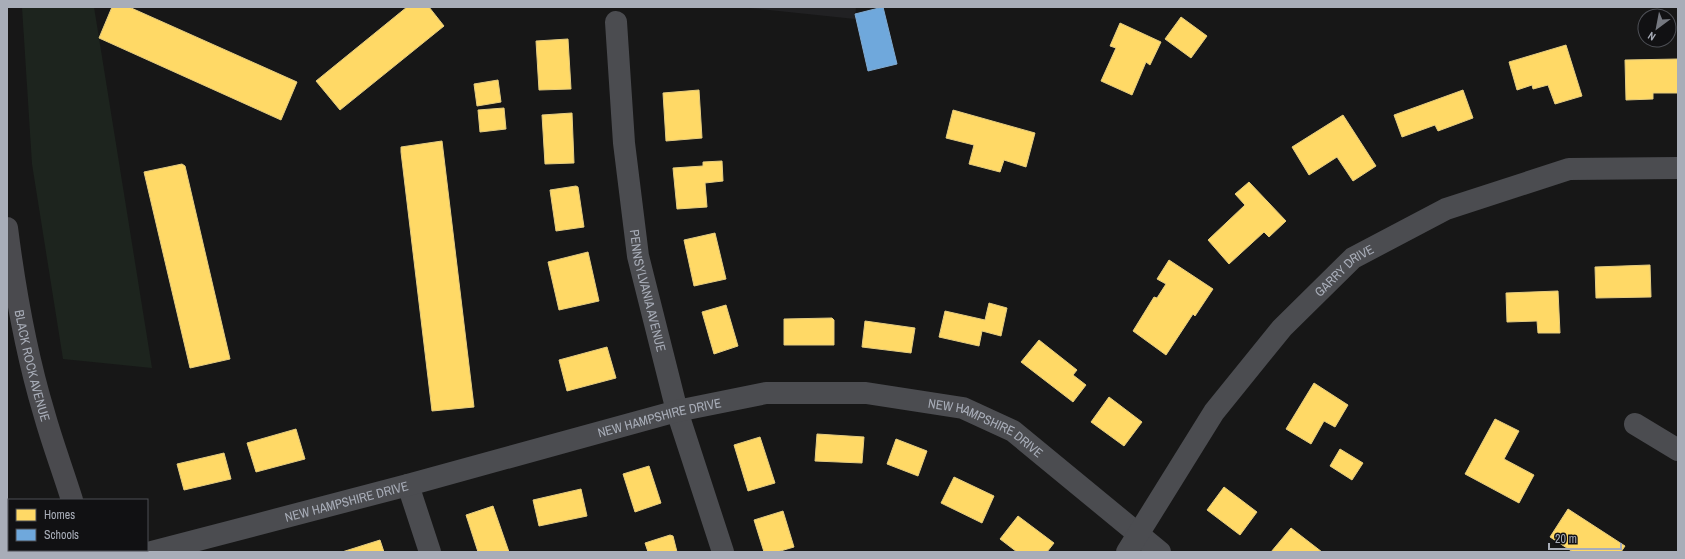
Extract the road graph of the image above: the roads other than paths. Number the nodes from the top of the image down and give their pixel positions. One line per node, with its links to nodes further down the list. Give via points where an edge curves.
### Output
1 (616, 22): 4 (street, PENNSYLVANIA AVENUE, via 624,143 638,256)
2 (1678, 168): 9 (street, GARRY DRIVE, via 1569,169 1446,209 1353,258 1282,328 1214,412)
3 (7, 228): 8 (street, BLACK ROCK AVENUE, via 12,274 26,344 44,413)
4 (677, 412): 7 (street, NEW HAMPSHIRE DRIVE); 9 (street, NEW HAMPSHIRE DRIVE, via 766,393 866,393 963,408 1014,431); 12 (street, PENNSYLVANIA AVENUE)
5 (1635, 424): 6 (street)
6 (1678, 450)
7 (408, 485): 10 (street, NEW HAMPSHIRE DRIVE); 11 (street)
8 (72, 499)
9 (1133, 543): 13 (street, NEW HAMPSHIRE DRIVE)
10 (152, 552)
11 (430, 552)
12 (722, 552)
13 (1160, 552)

